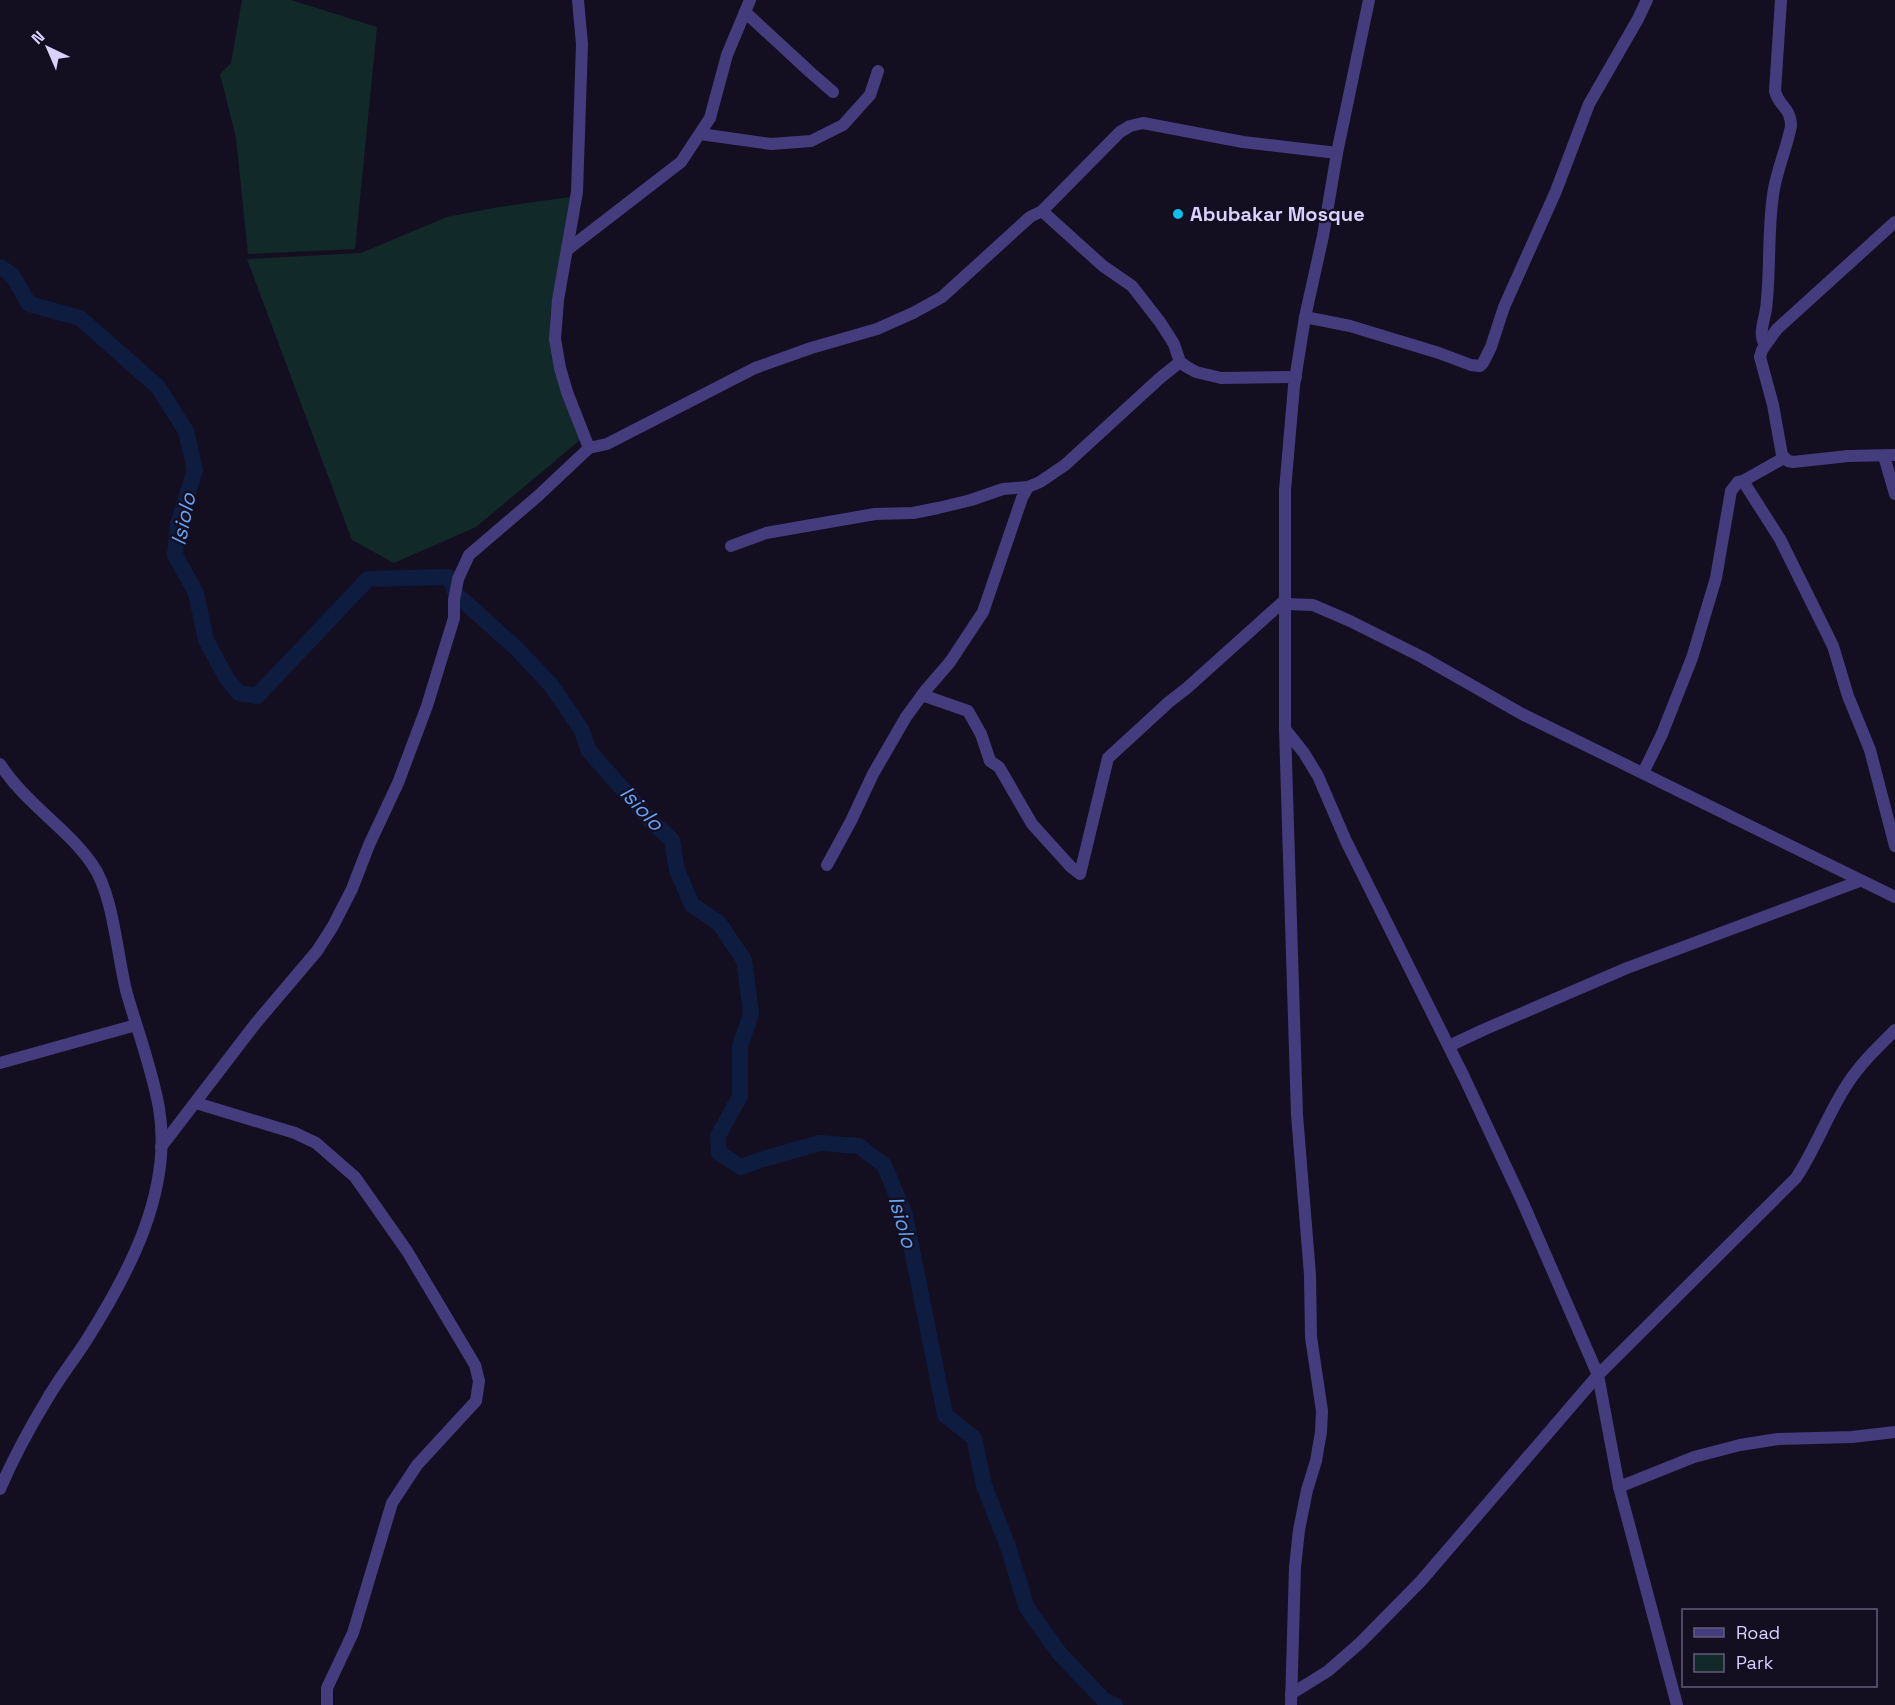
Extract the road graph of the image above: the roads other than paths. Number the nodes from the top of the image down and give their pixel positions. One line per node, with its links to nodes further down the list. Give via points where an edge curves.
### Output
1 (578, 0): 12 (street, via 582,44 580,127 577,192)
2 (1369, 0): 9 (street)
3 (1647, 0): 13 (street, via 1589,104 1480,366)
4 (1781, 0): 14 (street, via 1775,94 1791,116 1791,126 1774,190 1769,282 1761,332)
5 (748, 6): 7 (street); 8 (street, via 727,55 710,118)
6 (878, 71): 8 (street, via 870,95 843,125 811,141 771,144)
7 (833, 92)
8 (700, 134): 12 (street, via 681,162)
9 (1337, 153): 10 (street, via 1260,145 1143,123 1120,132); 13 (street)
10 (1042, 211): 15 (street, via 1103,266 1132,286 1174,344); 17 (street, via 1030,217 942,297 913,313 877,329 755,368 606,444)
11 (1895, 222): 14 (street, via 1777,329)
12 (567, 250): 17 (street, via 555,339 567,392)
13 (1305, 317): 16 (street)
14 (1765, 345): 19 (street, via 1760,357)
15 (1180, 362): 16 (street, via 1196,372 1221,378); 21 (street, via 1065,465)
16 (1296, 377): 24 (street, via 1285,490)
17 (589, 448): 37 (street, via 469,555 459,579 454,618 427,706 352,889 317,951)
18 (1889, 455): 19 (street, via 1793,462); 22 (street)
19 (1784, 458): 20 (street)
20 (1743, 481): 28 (street, via 1731,491 1716,578 1692,658); 29 (street, via 1780,539 1833,646 1870,750)
21 (1028, 487): 23 (street, via 1003,489 913,513 875,514 766,533); 25 (street, via 982,612 950,662)
22 (1895, 494)
23 (731, 546)
24 (1285, 602): 25 (street, via 1108,758 1080,874 1032,824 999,767 990,761 968,711); 26 (street); 28 (street, via 1313,605 1350,621 1522,714)
25 (922, 695): 30 (street, via 873,774)
26 (1285, 729): 35 (street, via 1318,776 1346,841); 43 (street, via 1297,1115 1311,1336 1322,1411 1295,1567)
27 (0, 764): 33 (street, via 17,788 98,873)
28 (1643, 773): 31 (street)
29 (1895, 846)
30 (827, 865)
31 (1860, 881): 32 (street); 35 (street, via 1627,968)
32 (1895, 897)
33 (136, 1025): 36 (street); 38 (street, via 159,1109)
34 (1895, 1030): 39 (street, via 1848,1083 1796,1178)
35 (1449, 1046): 39 (street)
36 (0, 1064)
37 (196, 1103): 38 (street); 44 (street, via 295,1133 316,1143 347,1169 407,1251 478,1374 476,1401 417,1465 392,1503 353,1633 327,1688)
38 (160, 1148): 42 (street, via 159,1181 136,1249 115,1293 22,1442)
39 (1598, 1375): 41 (street); 43 (street, via 1420,1581 1362,1642)
40 (1895, 1432): 41 (street, via 1740,1445 1694,1457)
41 (1619, 1487): 45 (street)
42 (0, 1489)
43 (1291, 1700)
44 (327, 1705)
45 (1677, 1705)

